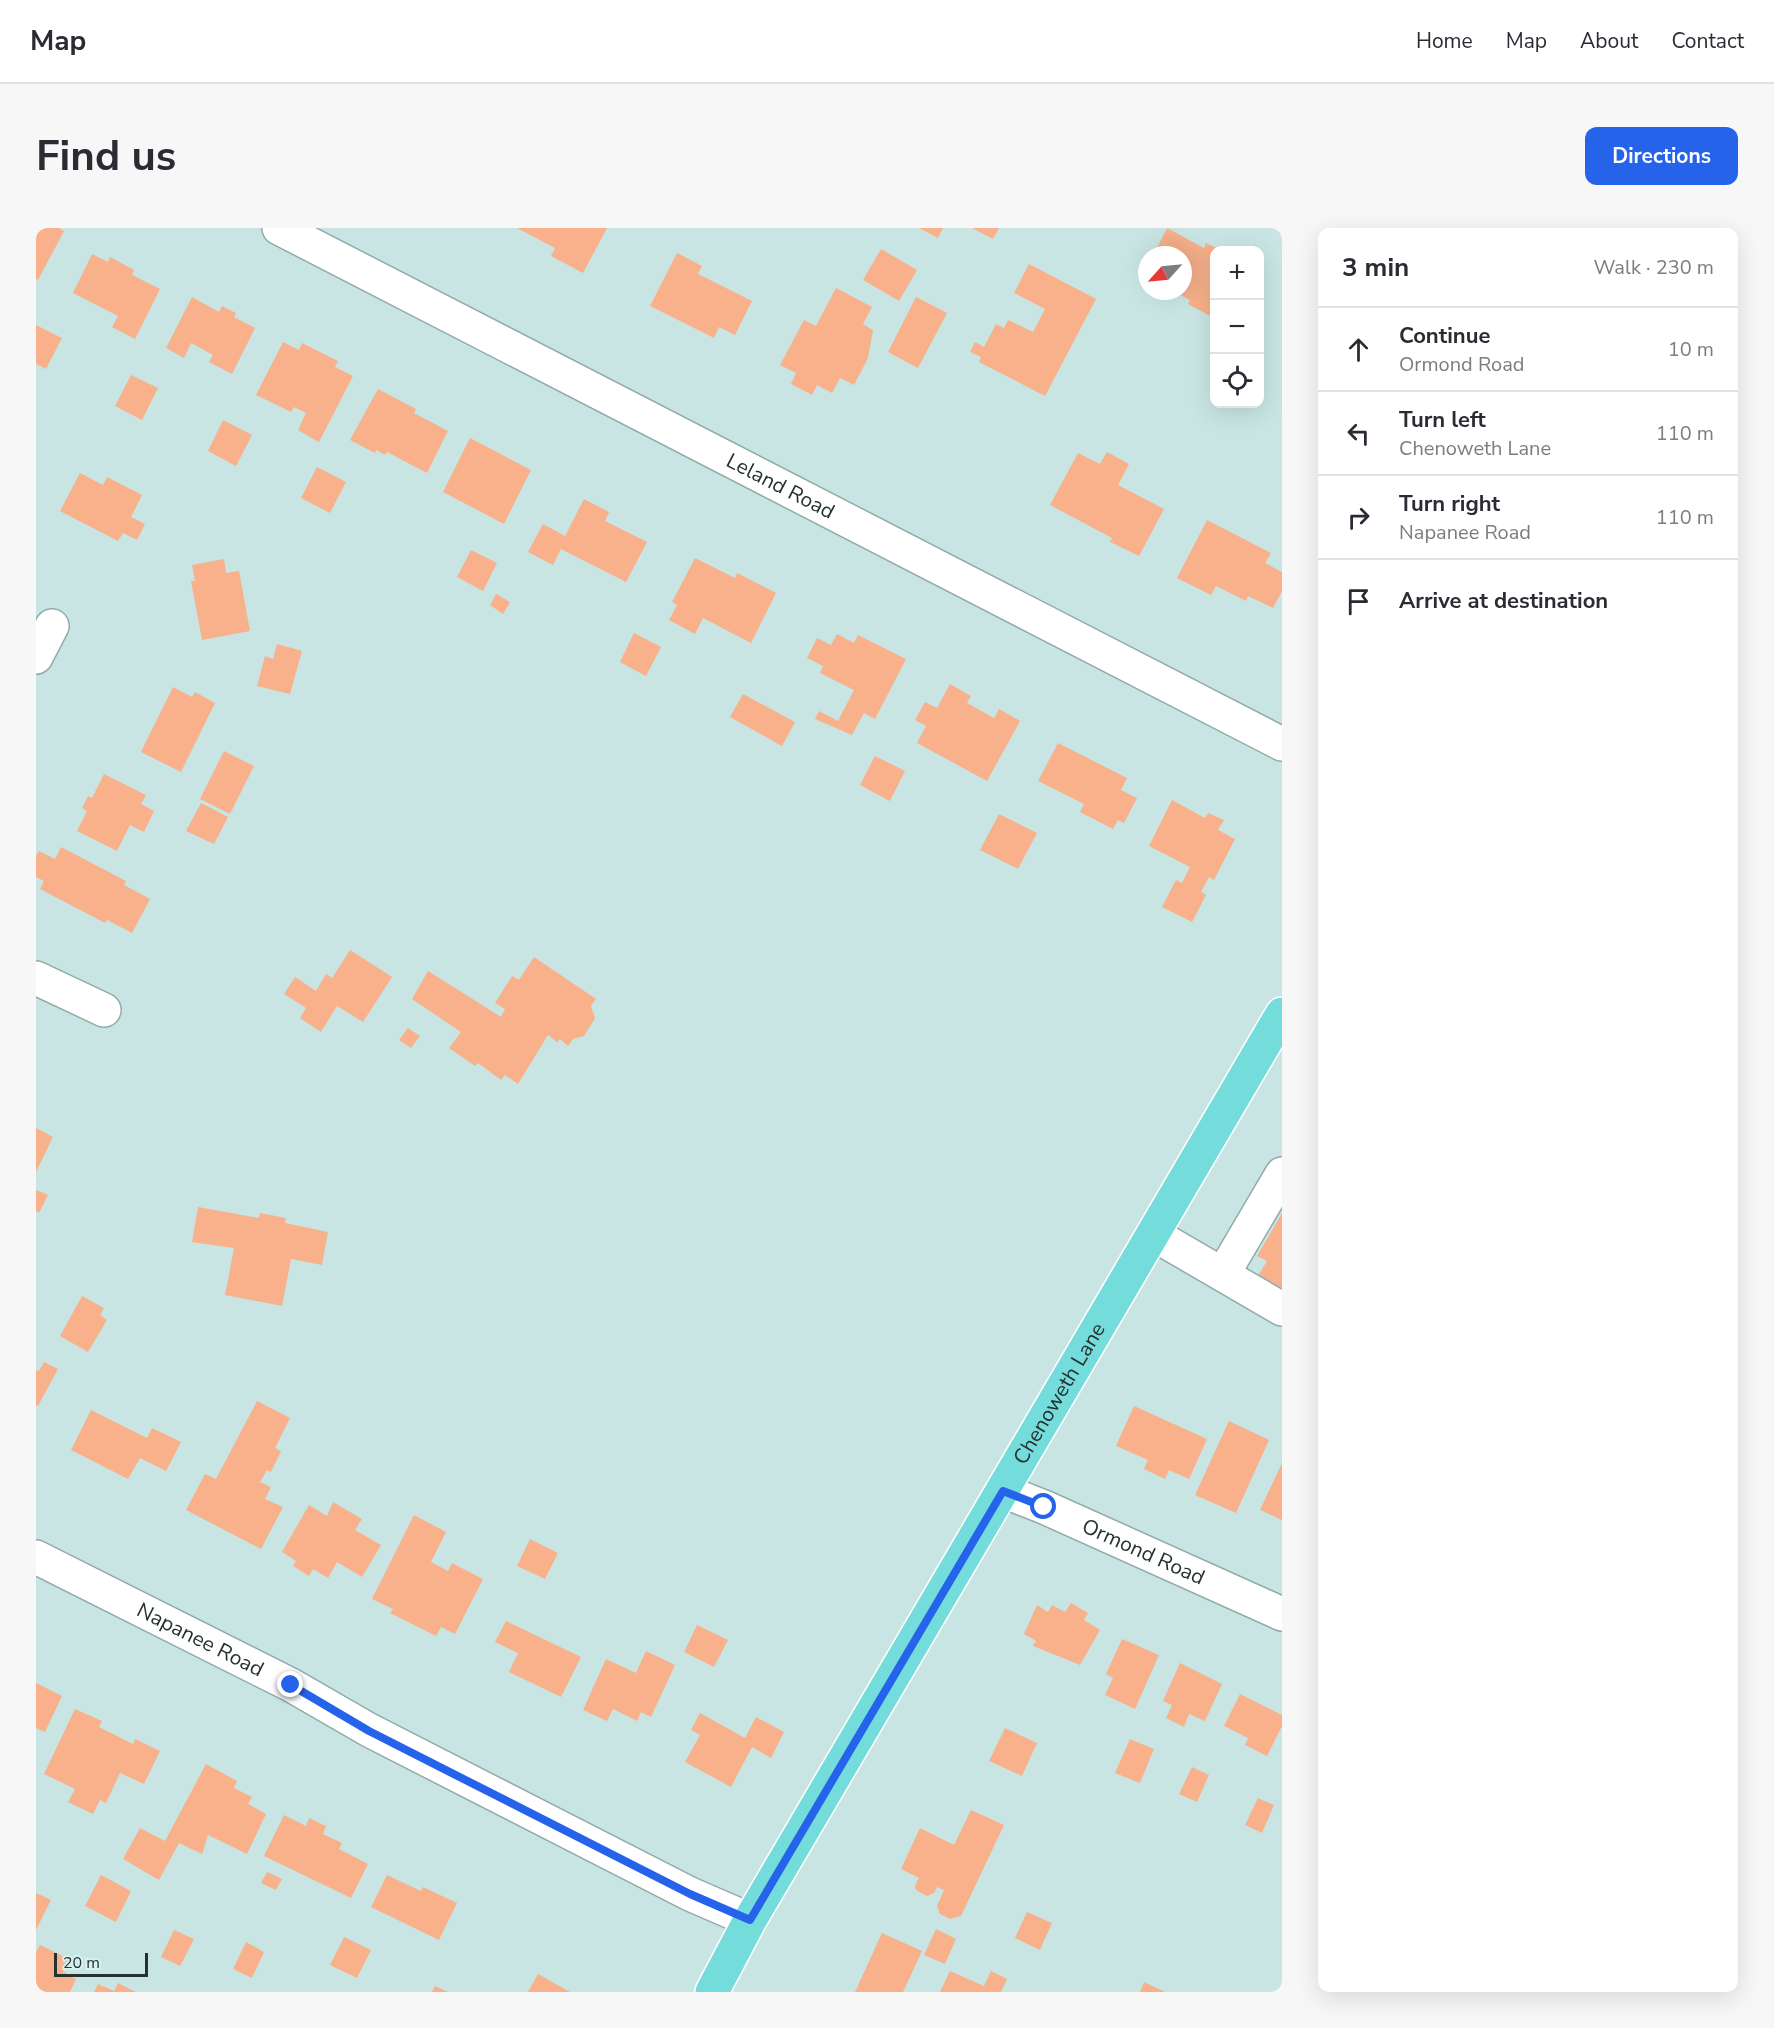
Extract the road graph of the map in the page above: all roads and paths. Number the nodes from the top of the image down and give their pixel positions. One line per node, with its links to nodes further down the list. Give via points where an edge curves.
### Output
1 (279, 228): 4 (street, Leland Road)
2 (52, 626): 3 (street)
3 (36, 657)
4 (1282, 744)
5 (36, 978): 6 (street)
6 (104, 1010)
7 (1280, 1022): 9 (main road, Chenoweth Lane)
8 (1282, 1174): 10 (street)
9 (1154, 1234): 10 (street); 12 (main road, Chenoweth Lane)
10 (1223, 1274): 11 (street)
11 (1282, 1309)
12 (1003, 1491): 14 (street, Ormond Road); 15 (main road, Chenoweth Lane)
13 (36, 1557): 15 (street, Napanee Road, via 291,1685 369,1731 690,1894)
14 (1282, 1614)
15 (750, 1920): 16 (main road, Chenoweth Lane)
16 (712, 1992)

